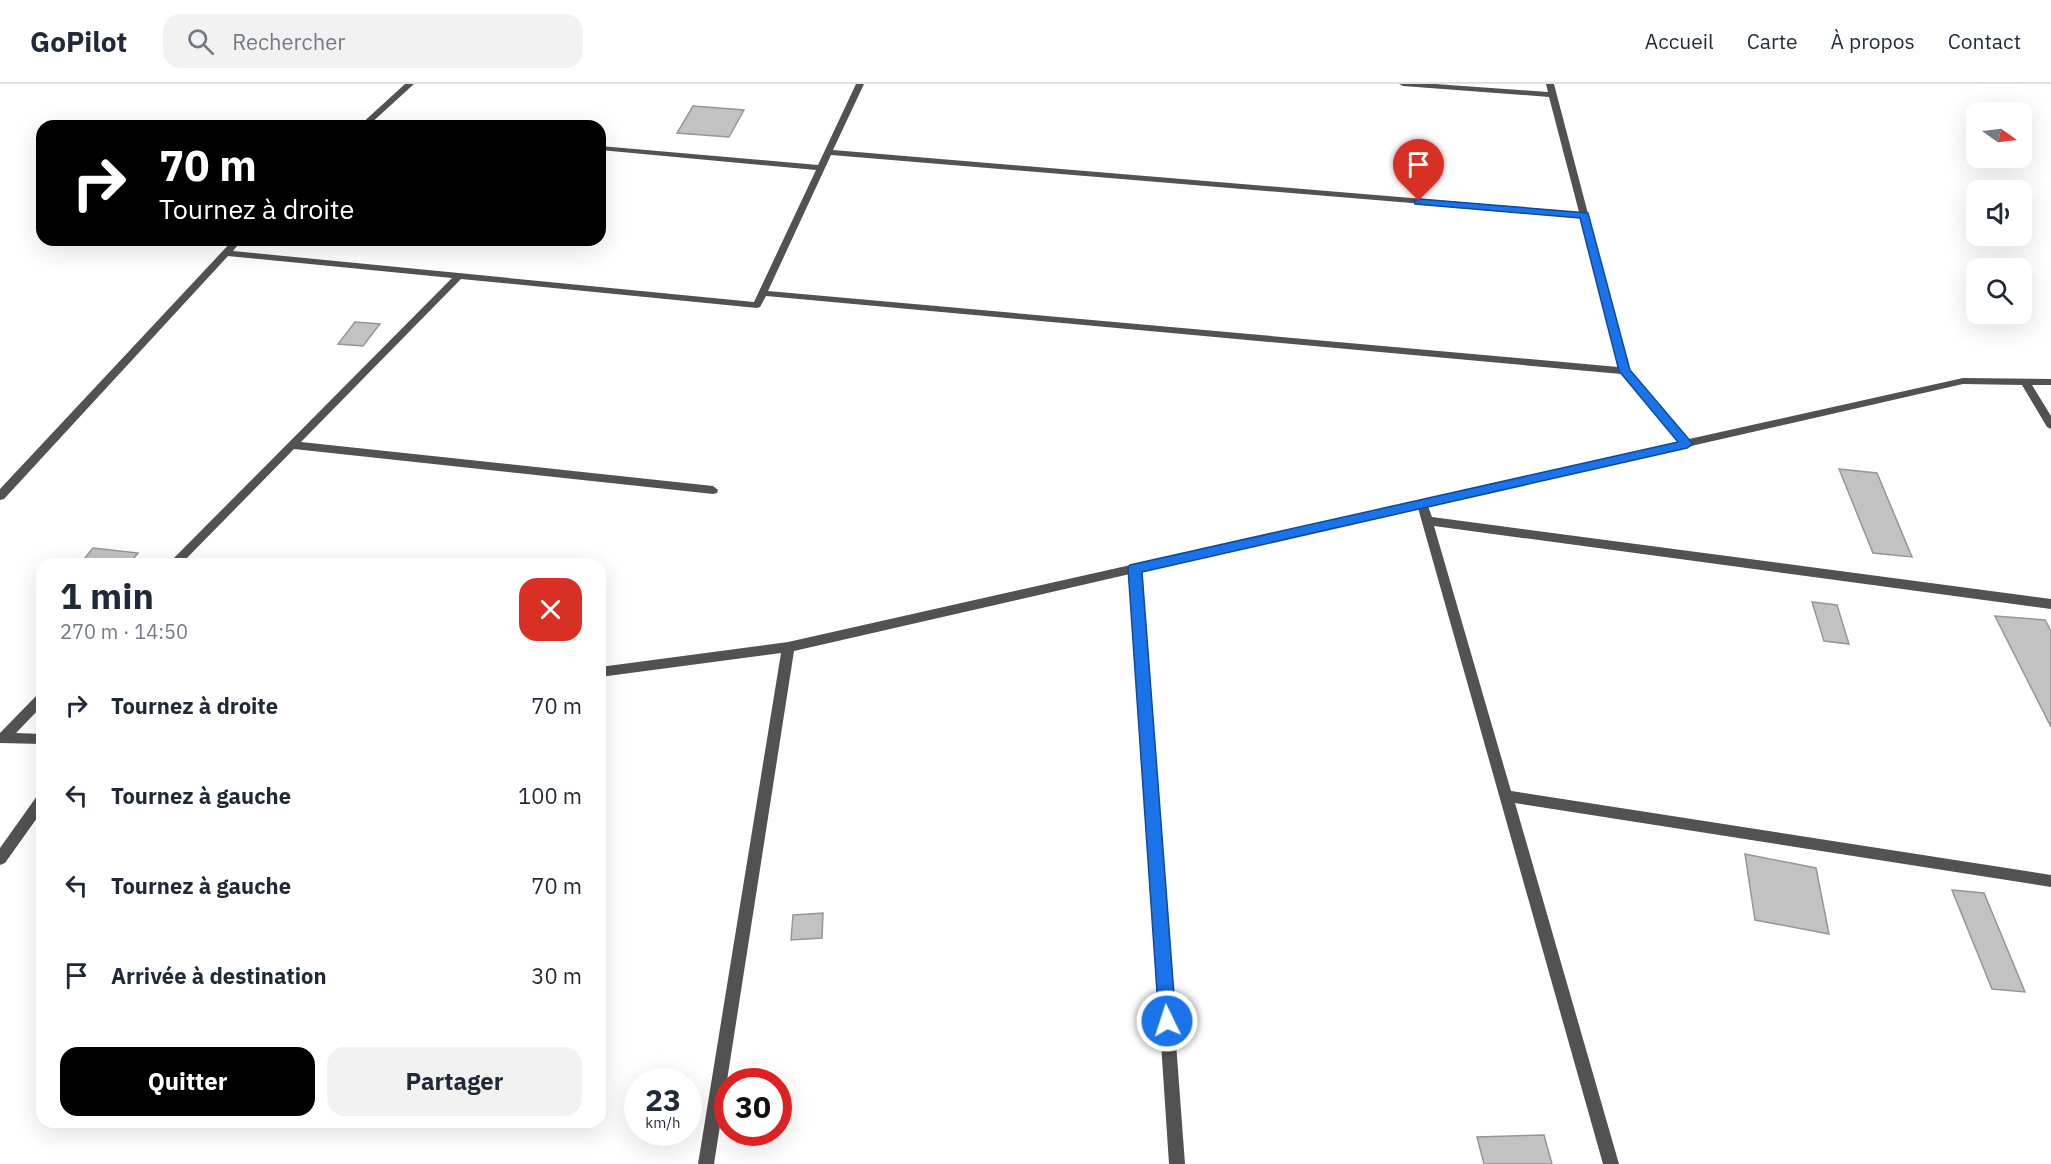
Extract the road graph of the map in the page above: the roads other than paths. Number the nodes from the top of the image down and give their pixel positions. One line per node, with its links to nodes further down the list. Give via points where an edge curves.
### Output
1 (410, 84): 6 (street)
2 (860, 84): 8 (street)
3 (1403, 84): 5 (street)
4 (1550, 84): 5 (street)
5 (1553, 95): 10 (street)
6 (370, 120)
7 (606, 149): 9 (street)
8 (828, 152): 9 (street); 10 (street)
9 (821, 168): 14 (street)
10 (1584, 215): 15 (street)
11 (232, 246): 12 (street)
12 (226, 253): 13 (street); 22 (street)
13 (459, 276): 14 (street, via 757,306); 20 (street)
14 (763, 293): 15 (street)
15 (1624, 371): 19 (street)
16 (2025, 382): 17 (street); 18 (street); 19 (street, via 1963,381)
17 (2051, 382)
18 (2051, 425)
19 (1687, 444): 23 (street)
20 (292, 445): 21 (street); 25 (street)
21 (713, 490)
22 (0, 496)
23 (1422, 503): 24 (street); 26 (street)
24 (1428, 521): 27 (street); 33 (street)
25 (180, 558)
26 (1135, 568): 28 (street); 38 (street)
27 (2051, 604)
28 (788, 647): 29 (street); 37 (street)
29 (606, 671)
30 (36, 704): 31 (street)
31 (1, 738): 32 (street)
32 (36, 739)
33 (1506, 796): 36 (street); 39 (street)
34 (36, 808): 35 (street)
35 (0, 859)
36 (2051, 881)
37 (706, 1164)
38 (1177, 1164)
39 (1611, 1164)

